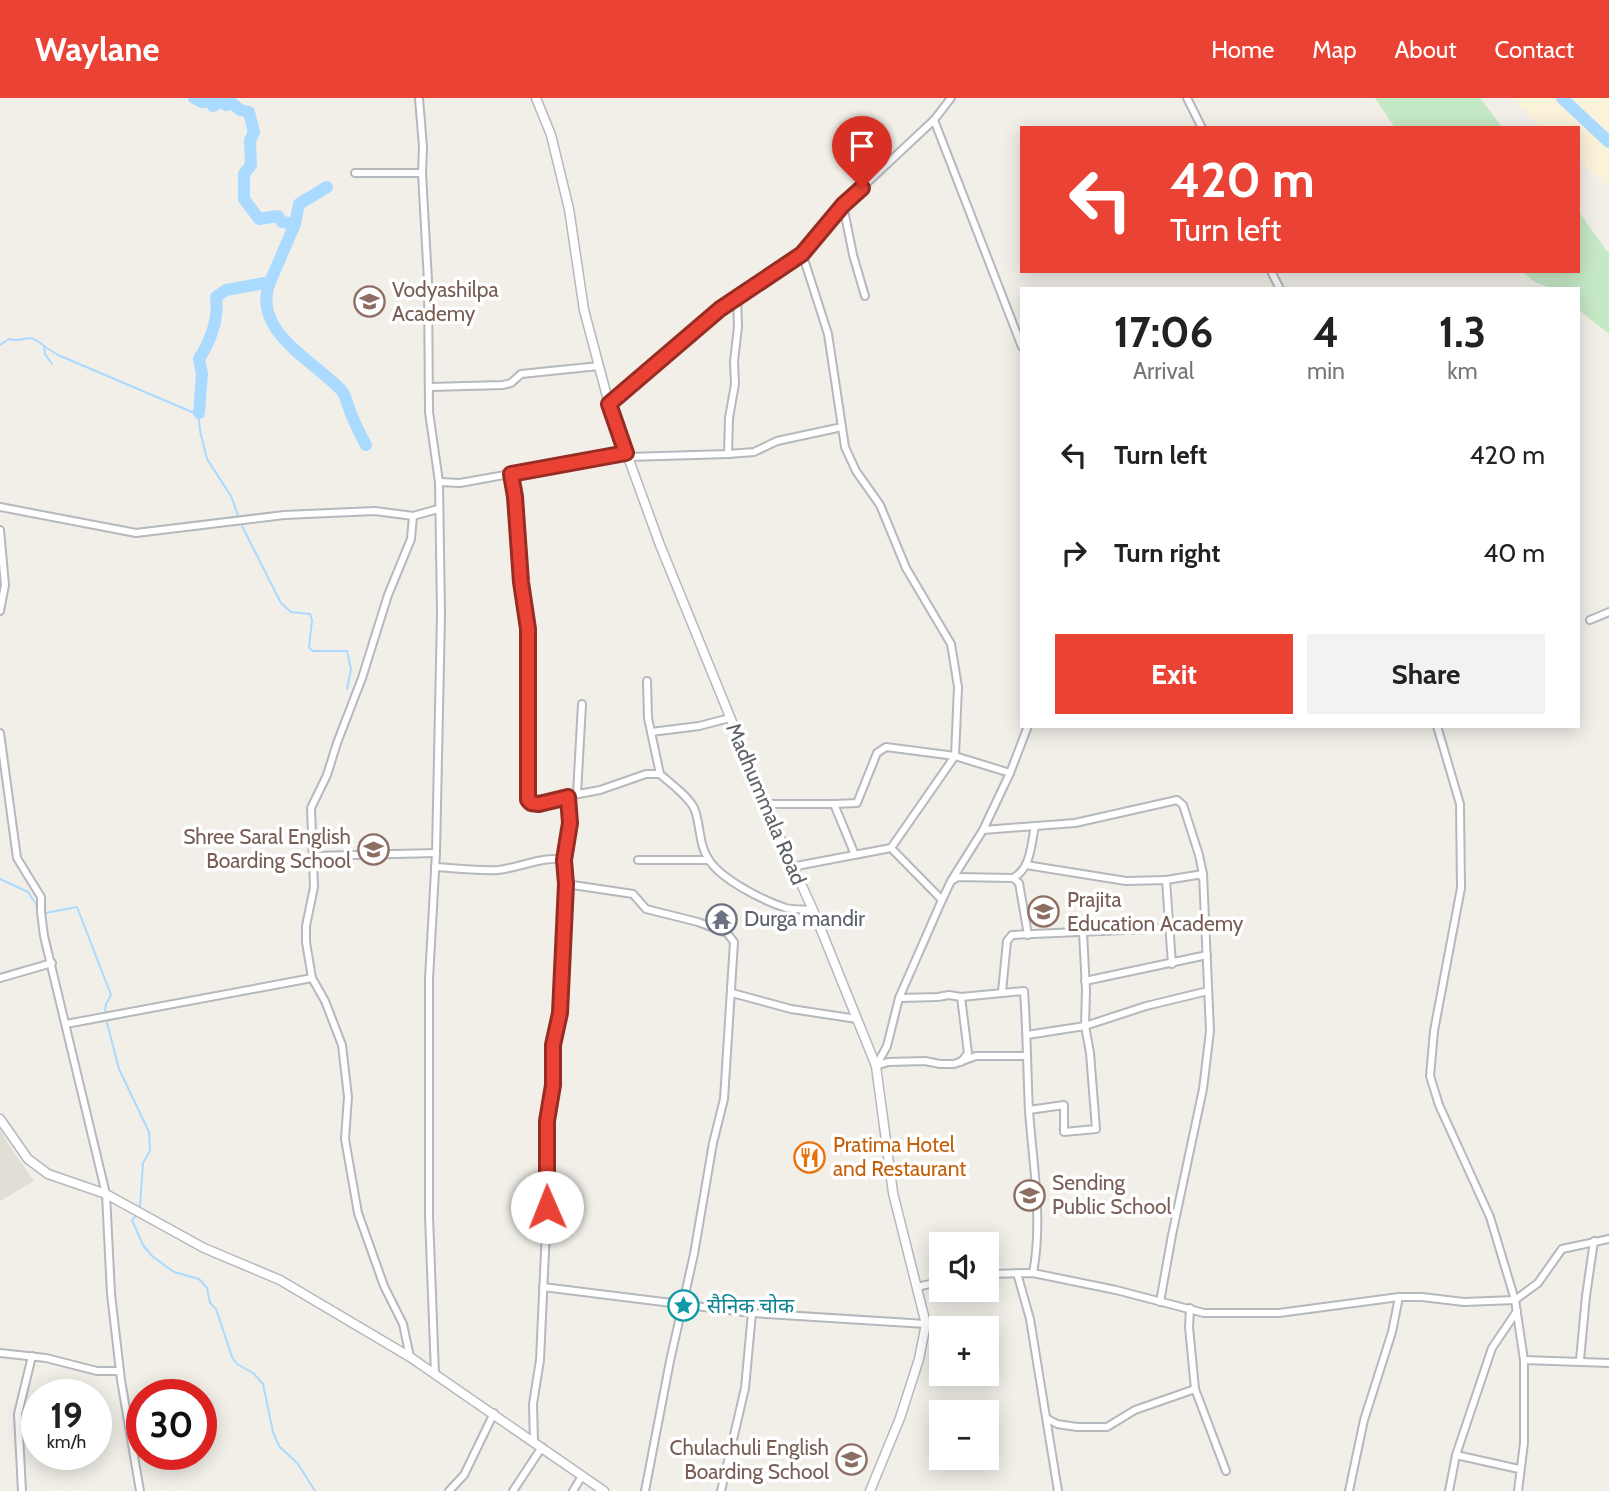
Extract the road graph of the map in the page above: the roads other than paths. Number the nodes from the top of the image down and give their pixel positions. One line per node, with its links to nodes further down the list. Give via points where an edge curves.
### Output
1 (419, 98): 8 (street)
2 (536, 98): 14 (street, Madhummala Road, via 567,198 584,310)
3 (951, 98): 5 (street)
4 (1187, 98): 6 (street)
5 (934, 120): 9 (street); 13 (street)
6 (1201, 126)
7 (355, 173): 8 (street)
8 (422, 173): 15 (street)
9 (843, 205): 10 (street); 11 (street)
10 (802, 254): 12 (street); 17 (street, via 828,334)
11 (865, 296)
12 (737, 298): 16 (street); 18 (street)
13 (1020, 342)
14 (599, 366): 15 (street, via 521,374 503,385); 16 (street, Madhummala Road)
15 (430, 387): 21 (street)
16 (609, 404): 19 (street, Madhummala Road)
17 (842, 427): 18 (street, via 778,441 754,452); 37 (street, via 856,471 880,506 906,568 951,644 958,687)
18 (728, 454): 19 (street)
19 (627, 455): 20 (street); 32 (street, Madhummala Road)
20 (511, 474): 21 (street); 41 (street, via 528,629 528,800 539,804)
21 (439, 482): 23 (street)
22 (0, 507): 24 (street, via 136,533 331,512)
23 (438, 509): 24 (street); 47 (street, via 441,614)
24 (413, 516): 49 (street, via 411,539 311,808)
25 (0, 530): 26 (street, via 5,585)
26 (1, 600): 27 (street)
27 (0, 611)
28 (1609, 612): 29 (street)
29 (1590, 620)
30 (647, 681): 35 (street)
31 (582, 704): 40 (street)
32 (730, 718): 35 (street); 42 (street, Madhummala Road)
33 (1027, 728): 38 (street)
34 (1438, 728): 97 (street, via 1460,804 1461,888 1430,1076 1490,1217)
35 (652, 732): 39 (street)
36 (0, 733): 68 (street, via 17,858 41,897)
37 (955, 756): 38 (street); 43 (street, via 886,747 877,753 857,803); 46 (street)
38 (1010, 773): 45 (street)
39 (660, 774): 40 (street); 52 (street, via 695,810)
40 (577, 794): 41 (street)
41 (568, 797): 50 (street, via 570,823)
42 (765, 804): 43 (street); 55 (street, Madhummala Road)
43 (834, 804): 48 (street)
44 (1035, 826): 45 (street); 53 (street); 56 (street, via 1087,821 1177,800 1183,805)
45 (983, 830): 59 (street)
46 (891, 848): 48 (street); 62 (street)
47 (436, 853): 49 (street); 54 (street)
48 (855, 855): 55 (street)
49 (313, 856): 71 (street, via 314,887 306,926)
50 (564, 860): 54 (street, via 494,870); 60 (street)
51 (638, 860): 52 (street)
52 (709, 860): 63 (street, via 753,893 787,908)
53 (1026, 865): 57 (street); 58 (street, via 1126,881)
54 (435, 867): 111 (street, via 429,979 429,1216)
55 (791, 867): 63 (street, Madhummala Road)
56 (1203, 874): 58 (street); 61 (street); 67 (street)
57 (1013, 878): 59 (street, via 958,877); 66 (street, via 1019,883)
58 (1166, 880): 64 (street)
59 (951, 881): 62 (street)
60 (566, 884): 75 (street, via 633,894 646,909 727,933 734,942); 94 (street, via 560,1013 547,1117)
61 (1202, 884)
62 (942, 900): 77 (street)
63 (813, 910): 78 (street, Madhummala Road)
64 (1170, 928): 65 (street); 69 (street)
65 (1083, 932): 66 (street); 72 (street)
66 (1028, 935): 74 (street, via 1012,935 1007,941)
67 (1207, 955): 69 (street); 73 (street)
68 (52, 963): 70 (street); 79 (street)
69 (1172, 964): 72 (street)
70 (0, 978)
71 (313, 978): 79 (street); 106 (street, via 342,1045 348,1097 345,1139 358,1213 403,1324)
72 (1085, 981): 80 (street)
73 (1208, 990): 80 (street); 98 (street, via 1210,1031 1203,1089)
74 (1002, 992): 76 (street); 81 (street, via 1024,991)
75 (732, 993): 78 (street, via 791,1010); 99 (street, via 724,1099)
76 (961, 997): 77 (street); 83 (street, via 968,1053)
77 (899, 998): 84 (street, via 887,1046)
78 (857, 1018): 84 (street, Madhummala Road)
79 (66, 1024): 87 (street)
80 (1085, 1026): 81 (street); 85 (street, via 1096,1129 1064,1132 1064,1105)
81 (1027, 1035): 82 (street)
82 (1027, 1056): 83 (street, via 976,1056); 85 (street)
83 (960, 1062): 84 (street, via 905,1061)
84 (876, 1066): 95 (street, Madhummala Road, via 893,1193)
85 (1029, 1110): 91 (street, via 1037,1202)
86 (0, 1119): 87 (street, via 28,1158 48,1174)
87 (106, 1194): 106 (street, via 204,1248 280,1280); 110 (street)
88 (1609, 1239): 89 (street)
89 (1594, 1241): 97 (street, via 1562,1250 1538,1283); 108 (street)
90 (1017, 1273): 91 (street); 92 (street); 114 (street)
91 (1032, 1273): 98 (street)
92 (999, 1274)
93 (929, 1284): 95 (street)
94 (544, 1287): 99 (street); 115 (street, via 533,1404)
95 (917, 1287): 103 (street, Madhummala Road)
96 (1399, 1297): 97 (street); 100 (street, via 1279,1313 1205,1314); 130 (street)
97 (1515, 1300): 101 (street)
98 (1160, 1302): 100 (street)
99 (684, 1306): 102 (street); 126 (street)
100 (1190, 1308): 112 (street)
101 (1517, 1311): 107 (street); 116 (street, via 1492,1348)
102 (752, 1313): 103 (street); 127 (street, via 745,1388)
103 (926, 1324): 128 (street, Madhummala Road, via 901,1418)
104 (0, 1353): 105 (street)
105 (32, 1356): 110 (street, via 97,1371); 120 (street, via 18,1414)
106 (410, 1357): 111 (street)
107 (1524, 1360): 108 (street); 117 (street, via 1524,1443)
108 (1580, 1360): 109 (street)
109 (1609, 1363)
110 (120, 1371): 121 (street)
111 (435, 1374): 113 (street)
112 (1195, 1389): 114 (street, via 1135,1410 1107,1427 1077,1427); 118 (street)
113 (494, 1413): 115 (street); 122 (street, via 464,1475)
114 (1048, 1419): 129 (street)
115 (538, 1444): 119 (street); 123 (street)
116 (1456, 1455): 117 (street); 131 (street)
117 (1519, 1469): 132 (street)
118 (1226, 1471)
119 (582, 1476): 124 (street); 125 (street)
120 (22, 1491)
121 (140, 1491)
122 (449, 1491)
123 (513, 1491)
124 (573, 1491)
125 (604, 1491)
126 (645, 1491)
127 (721, 1491)
128 (870, 1491)
129 (1058, 1491)
130 (1349, 1491)
131 (1449, 1491)
132 (1517, 1491)

